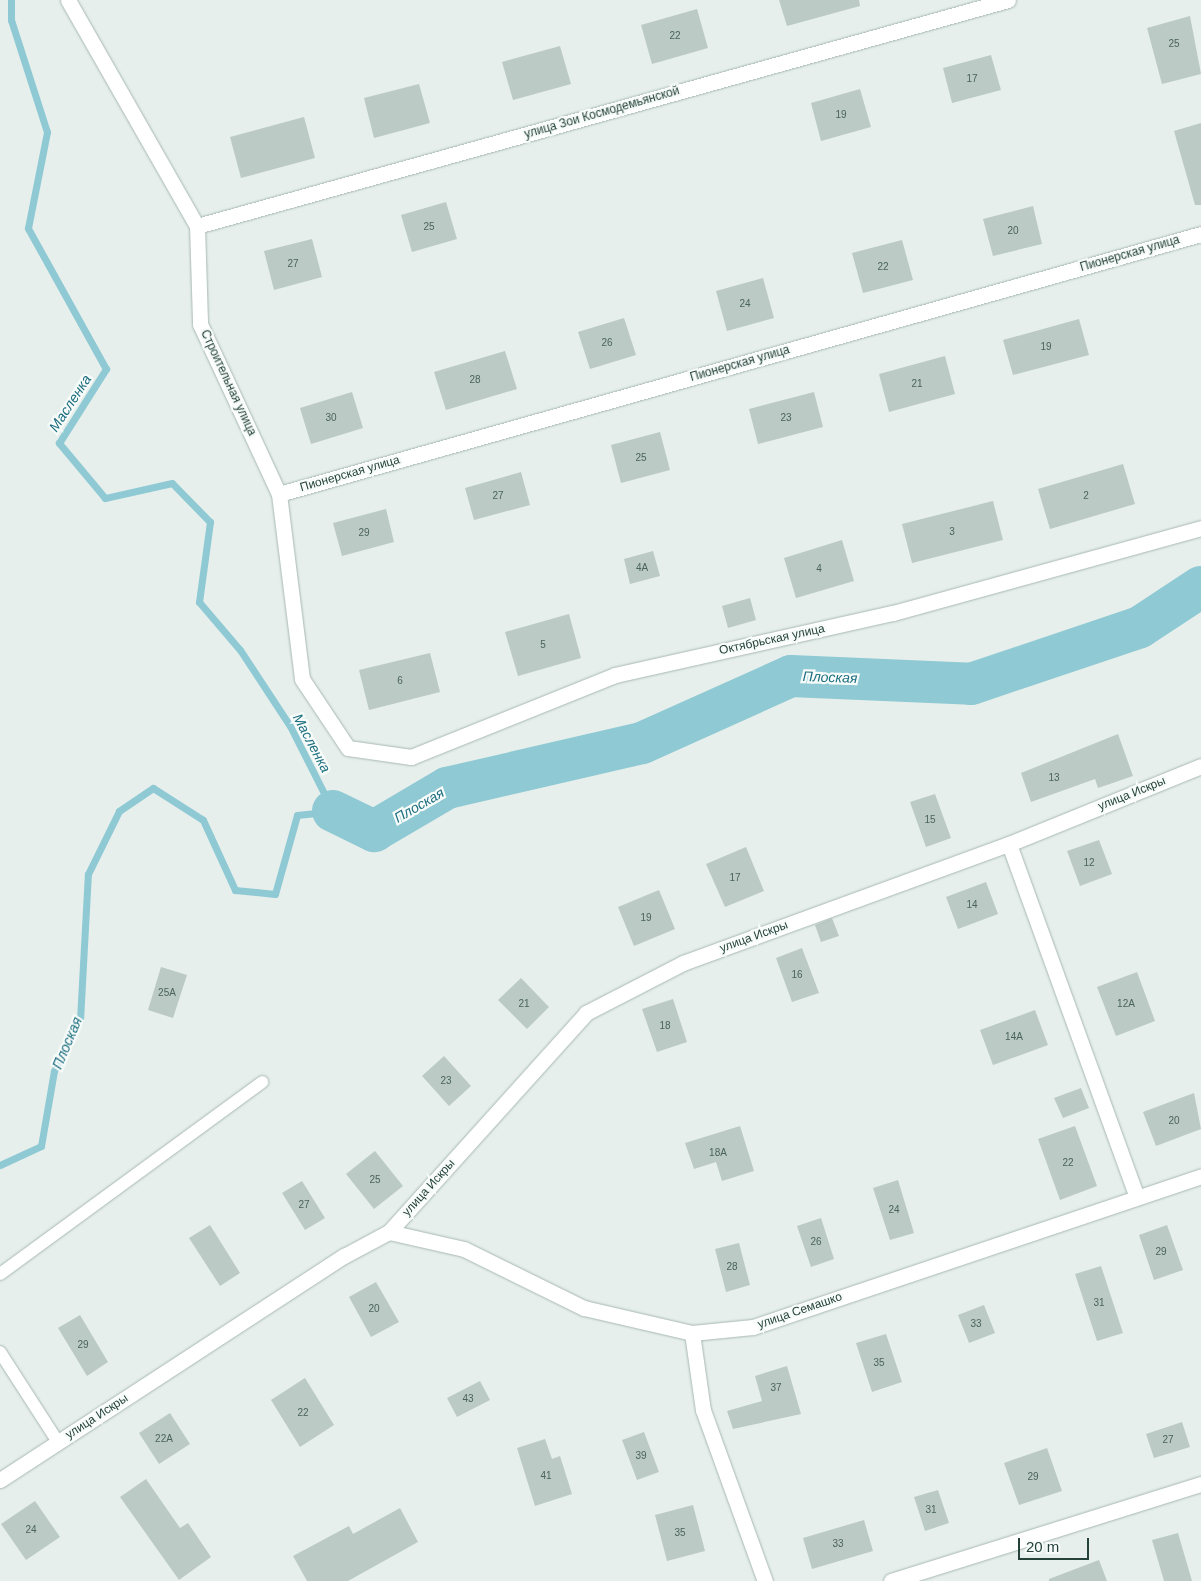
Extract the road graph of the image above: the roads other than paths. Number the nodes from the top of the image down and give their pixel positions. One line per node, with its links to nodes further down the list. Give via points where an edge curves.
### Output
1 (68, 0): 3 (street, Строительная улица)
2 (1008, 0): 3 (street, улица Зои Космодемьянской)
3 (197, 226): 5 (street, Строительная улица, via 200,324)
4 (1201, 234): 5 (street, Пионерская улица)
5 (279, 494): 7 (street, Строительная улица, via 302,679)
6 (1201, 528): 7 (street, Октябрьская улица, via 893,613 615,674 411,757)
7 (348, 748)
8 (1201, 766): 9 (street, улица Искры)
9 (1009, 844): 12 (street); 13 (street, улица Искры, via 683,963 586,1012)
10 (262, 1082): 14 (lane)
11 (1201, 1176): 12 (street, улица Семашко)
12 (1137, 1197): 15 (street, улица Семашко, via 753,1327)
13 (389, 1232): 15 (street, улица Семашко, via 464,1250 584,1308); 17 (street, улица Искры, via 344,1256)
14 (0, 1274)
15 (692, 1334): 20 (street, via 704,1410)
16 (0, 1352): 17 (lane)
17 (58, 1442): 18 (street, улица Искры)
18 (0, 1480)
19 (1201, 1484): 21 (street)
20 (765, 1581)
21 (891, 1581)

